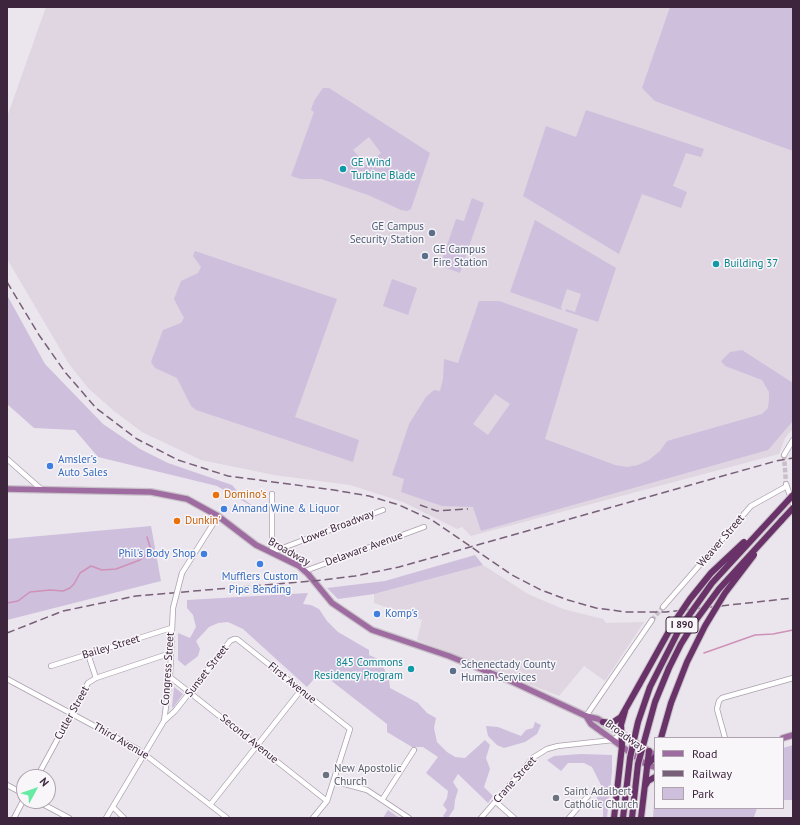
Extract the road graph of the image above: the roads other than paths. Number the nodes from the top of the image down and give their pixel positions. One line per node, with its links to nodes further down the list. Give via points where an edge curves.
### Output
1 (793, 440): 2 (street)
2 (784, 455)
3 (7, 459): 5 (street)
4 (7, 489): 5 (main road, Broadway)
5 (41, 489): 12 (main road, Broadway, via 151,492 187,499)
6 (272, 494): 15 (street)
7 (793, 495): 11 (highway, I 890, bridge)
8 (793, 504): 17 (street, Weaver Street, via 787,485 751,506)
9 (793, 508): 13 (highway, I 890)
10 (383, 510): 15 (street, Lower Broadway)
11 (775, 514): 30 (highway, bridge, via 698,588 673,624); 73 (highway, I 890, bridge, via 712,583 680,628 650,687 630,758)
12 (218, 516): 15 (main road, Broadway, via 256,545); 19 (street, Congress Street, bridge, via 182,573)
13 (781, 521): 36 (highway, bridge, via 711,614 692,651 671,703); 74 (highway, I 890, bridge, via 720,589 685,638 669,668 654,702 638,764)
14 (424, 527): 16 (street, Delaware Avenue)
15 (272, 552): 16 (main road, Broadway)
16 (304, 571): 32 (main road, Broadway, via 332,603 374,632 478,667)
17 (663, 607)
18 (652, 620): 32 (street)
19 (171, 628): 21 (street, Congress Street); 22 (street, Bailey Street)
20 (234, 639): 28 (street, First Avenue); 29 (street, Sunset Street)
21 (171, 653): 24 (street, Congress Street); 25 (street, Cutler Street)
22 (88, 654): 23 (street, Bailey Street); 25 (street)
23 (51, 666)
24 (170, 677): 29 (street, Second Avenue); 33 (street, Congress Street)
25 (96, 678): 31 (street, Cutler Street, via 88,683)
26 (793, 678): 37 (street, via 722,698 717,709)
27 (7, 679): 31 (street, Third Avenue)
28 (301, 690): 39 (street); 50 (street, First Avenue, via 350,729)
29 (191, 693): 33 (street, Sunset Street); 39 (street, Second Avenue)
30 (625, 711): 34 (highway, via 615,722); 35 (highway)
31 (72, 713): 43 (street, Third Avenue); 48 (street, Cutler Street)
32 (586, 716): 34 (main road, Broadway); 38 (main road, Broadway, via 591,724)
33 (164, 721): 43 (street, Congress Street)
34 (603, 722): 35 (main road, Broadway)
35 (621, 734): 38 (street); 40 (highway); 42 (main road, Broadway)
36 (661, 737)
37 (725, 737)
38 (613, 740): 40 (main road, Broadway); 57 (street, Crane Street, via 547,749 534,757)
39 (257, 746): 56 (street, Second Avenue); 58 (street)
40 (622, 746): 46 (main road, Broadway); 72 (highway)
41 (414, 750): 55 (street)
42 (649, 751): 44 (main road, Broadway); 46 (highway)
43 (144, 753): 58 (street, Third Avenue); 59 (street, Congress Street)
44 (654, 755)
45 (654, 757): 46 (highway)
46 (647, 765): 47 (main road, Broadway); 54 (highway)
47 (654, 768)
48 (41, 769)
49 (654, 778): 54 (highway, via 646,783)
50 (334, 781): 55 (street, via 367,790); 56 (street)
51 (7, 785): 52 (street)
52 (16, 790)
53 (588, 796): 71 (street)
54 (643, 796): 75 (highway)
55 (382, 800): 68 (street)
56 (327, 801): 67 (street)
57 (496, 802): 69 (street, Crane Street); 70 (street)
58 (210, 805): 66 (street, Third Avenue)
59 (113, 807): 64 (street, Congress Street); 65 (street)
60 (19, 809): 62 (street)
61 (52, 809): 63 (street)
62 (14, 818)
63 (69, 818)
64 (106, 818)
65 (124, 818)
66 (227, 818)
67 (313, 818)
68 (409, 818)
69 (481, 818)
70 (514, 818)
71 (569, 818)
72 (614, 818)
73 (623, 818)
74 (632, 818)
75 (641, 818)

